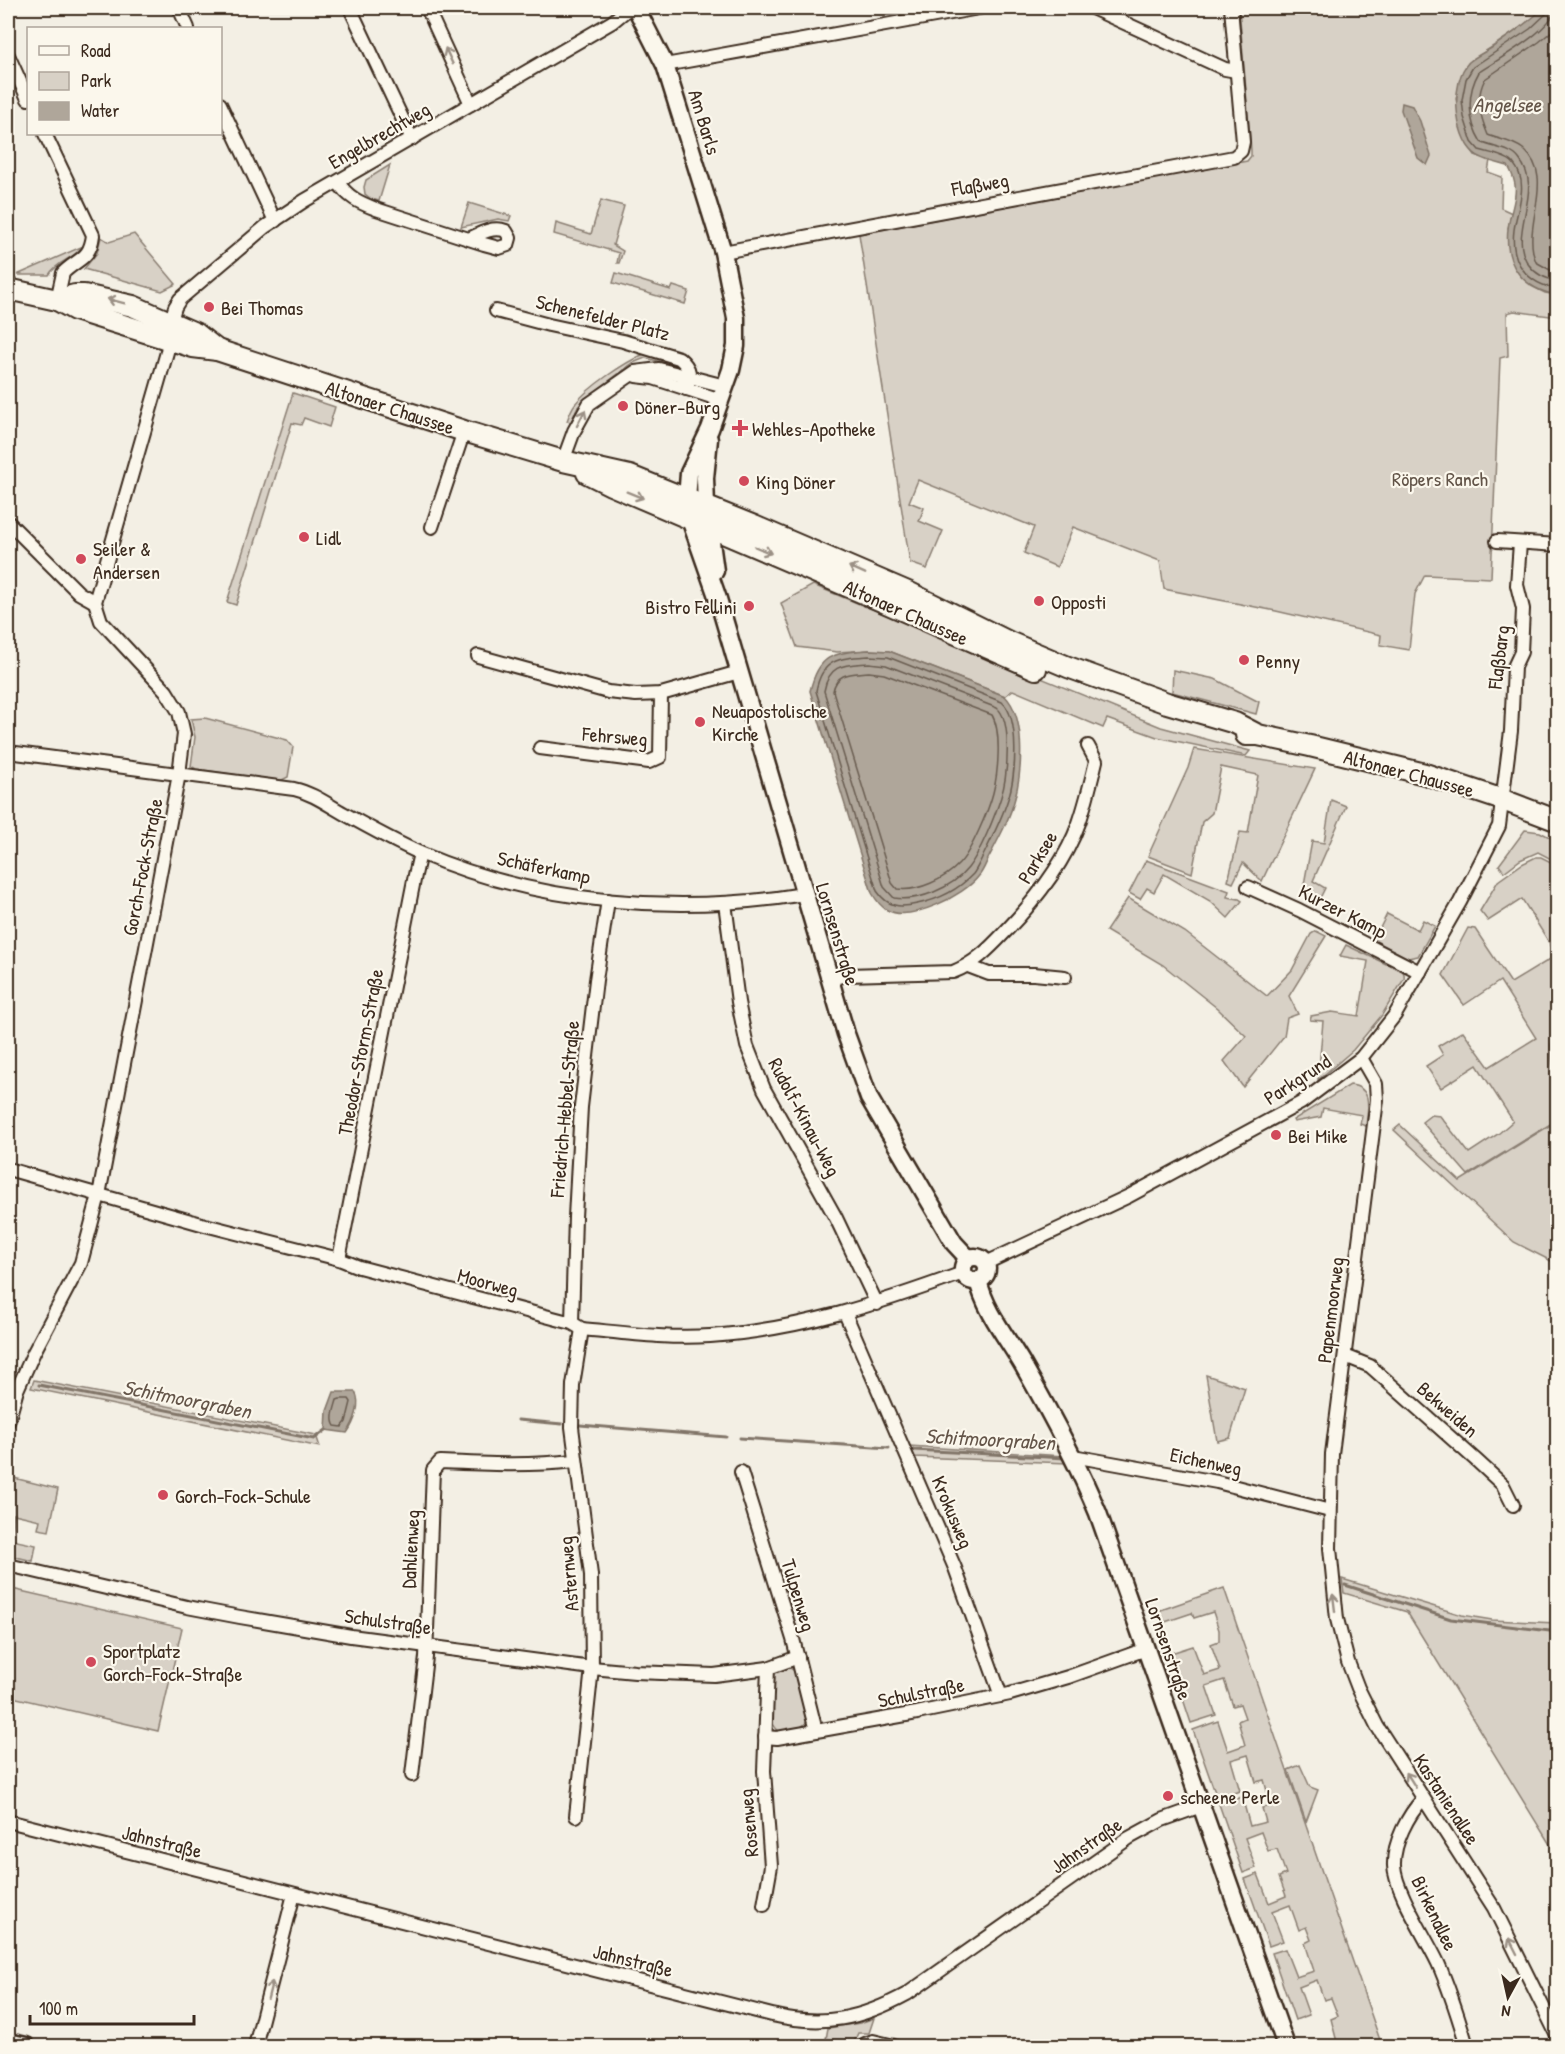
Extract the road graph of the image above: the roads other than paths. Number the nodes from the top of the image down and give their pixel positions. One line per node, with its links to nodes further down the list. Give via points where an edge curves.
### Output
1 (179, 8): 9 (street)
2 (350, 8): 17 (street)
3 (427, 8): 14 (street, one-way to 3)
4 (629, 8): 14 (street, Engelbrechtweg, via 612,22)
5 (636, 8): 11 (street, Am Barls)
6 (980, 8): 11 (street)
7 (1092, 8): 12 (street)
8 (1231, 8): 12 (street)
9 (188, 27)
10 (8, 55): 13 (street)
11 (665, 65): 21 (street, Am Barls)
12 (1236, 71): 21 (street, Flaßweg, via 1243,142 1234,157)
13 (27, 97)
14 (471, 104): 17 (street, Engelbrechtweg)
15 (222, 108): 19 (street)
16 (45, 135): 23 (street, via 93,235 89,252 63,273)
17 (412, 139): 18 (street, Engelbrechtweg)
18 (338, 182): 19 (street, Engelbrechtweg); 20 (street, via 347,195 360,203)
19 (275, 221): 25 (street, Engelbrechtweg, via 186,293 175,307)
20 (469, 239)
21 (723, 252): 29 (street, via 736,318 736,346)
22 (8, 289): 23 (main road, Altonaer Chaussee)
23 (57, 300): 25 (main road, Altonaer Chaussee, via 75,310)
24 (496, 311): 26 (street, Schenefelder Platz, via 679,358 686,363)
25 (170, 330): 31 (main road, Altonaer Chaussee, via 193,347 217,350); 43 (street)
26 (691, 376): 27 (street, Schenefelder Platz, via 659,369 635,372); 28 (street); 29 (street, Schenefelder Platz)
27 (625, 378): 28 (street, via 642,376); 32 (street, Schenefelder Platz, one-way to 27, via 589,404)
28 (687, 389): 29 (street)
29 (723, 393): 30 (street)
30 (710, 429): 33 (street); 35 (street, via 705,478)
31 (464, 431): 32 (main road, Altonaer Chaussee); 37 (street)
32 (563, 461): 34 (main road, Altonaer Chaussee, via 616,472); 35 (main road, Altonaer Chaussee, one-way to 35, via 611,485)
33 (689, 472): 34 (street); 35 (street)
34 (660, 488): 35 (main road, Altonaer Chaussee)
35 (694, 508): 38 (main road, Altonaer Chaussee); 42 (street, Lornsenstraße); 47 (main road, Altonaer Chaussee, one-way to 35, via 1235,723 1132,692 1047,659 910,593)
36 (8, 522): 43 (street, via 78,593)
37 (432, 527)
38 (710, 527): 42 (street, Lornsenstraße); 47 (main road, Altonaer Chaussee, one-way to 47, via 1091,691 1220,733)
39 (1497, 541): 40 (street)
40 (1520, 543): 41 (street); 52 (street, Flaßbarg, via 1517,585 1523,609 1522,639 1514,667)
41 (1557, 545)
42 (718, 599): 45 (street, Lornsenstraße)
43 (95, 602): 51 (street, Gorch-Fock-Straße, via 105,626 166,691 179,712 184,734)
44 (478, 656): 46 (street, via 608,692)
45 (739, 672): 46 (street); 56 (street, Lornsenstraße)
46 (661, 694): 49 (street, Fehrsweg, via 660,757 649,762)
47 (1258, 735): 52 (main road, Altonaer Chaussee, via 1425,774)
48 (1088, 746): 59 (street, Parksee, via 1096,761 1069,845 1030,905)
49 (540, 748)
50 (8, 752): 51 (street, Schäferkamp)
51 (179, 774): 54 (street, Schäferkamp, via 308,793); 65 (street, Gorch-Fock-Straße)
52 (1503, 800): 53 (main road, Altonaer Chaussee); 60 (street, Parkgrund, via 1499,826)
53 (1557, 821)
54 (420, 853): 57 (street, Schäferkamp, via 519,884); 66 (street, Theodor-Storm-Straße)
55 (1248, 887): 60 (street, Kurzer Kamp)
56 (804, 894): 58 (street, Schäferkamp); 62 (street, Lornsenstraße)
57 (608, 900): 58 (street, Schäferkamp); 71 (street, Friedrich-Hebbel-Straße, via 581,1107 574,1217)
58 (725, 903): 69 (street, Rudolf-Kinau-Weg, via 747,1046 764,1089 836,1218)
59 (968, 966): 61 (street, Parksee, via 989,974); 62 (street, Parksee, via 954,972 847,975)
60 (1420, 972): 63 (street, Parkgrund, via 1395,1015)
61 (1065, 977)
62 (830, 979): 68 (street, Lornsenstraße, via 869,1098)
63 (1361, 1058): 67 (street, Parkgrund, via 1324,1088 1273,1119 1107,1207); 72 (street, Papenmoorweg, via 1376,1084 1377,1100)
64 (8, 1169): 65 (street, Moorweg)
65 (99, 1195): 66 (street, Moorweg); 73 (street, Gorch-Fock-Straße, via 81,1263 34,1352)
66 (339, 1259): 71 (street, Moorweg)
67 (986, 1263): 68 (street, via 980,1257)
68 (970, 1270): 69 (street, Moorweg); 74 (street, Lornsenstraße)
69 (877, 1304): 70 (street, Moorweg)
70 (845, 1314): 71 (street, Moorweg, via 711,1336 678,1337); 86 (street, Krokusweg, via 956,1568)
71 (577, 1326): 75 (street, Asternweg, via 572,1396)
72 (1345, 1356): 77 (street, Bekweiden, via 1370,1366 1503,1485); 78 (street, Papenmoorweg, via 1332,1454)
73 (8, 1422)
74 (1073, 1456): 78 (street, Eichenweg, via 1217,1482); 82 (street, Lornsenstraße, via 1098,1513)
75 (575, 1461): 81 (street, Dahlienweg, via 541,1465 440,1462 433,1470); 84 (street, Asternweg, via 591,1575)
76 (741, 1472): 83 (street, Tulpenweg)
77 (1513, 1505)
78 (1330, 1511): 80 (street, Papenmoorweg)
79 (8, 1565): 81 (street, Schulstraße, via 197,1609)
80 (1331, 1572): 90 (street, Kastanienallee, one-way to 80, via 1358,1688 1337,1619)
81 (426, 1646): 84 (street, Schulstraße); 89 (street, Dahlienweg)
82 (1146, 1649): 86 (street, Schulstraße); 91 (street, Lornsenstraße)
83 (798, 1658): 85 (street, Schulstraße); 87 (street, Tulpenweg)
84 (592, 1668): 85 (street, Schulstraße, via 714,1675); 92 (street, Asternweg)
85 (768, 1668): 88 (street)
86 (1001, 1696): 87 (street, Schulstraße)
87 (816, 1731): 88 (street, Schulstraße)
88 (765, 1737): 95 (street, Rosenweg, via 771,1866)
89 (412, 1775)
90 (1423, 1799): 96 (street, Kastanienallee, one-way to 90, via 1494,1908); 103 (street, Birkenallee, via 1400,1839 1394,1858 1395,1873 1442,1974)
91 (1202, 1806): 94 (street, Jahnstraße, via 1162,1820 1130,1838 907,1994 882,2008 843,2020 772,2015); 102 (street, Lornsenstraße)
92 (576, 1816)
93 (8, 1821): 94 (street, Jahnstraße)
94 (294, 1894): 99 (street, one-way to 94)
95 (764, 1905)
96 (1557, 2037)
97 (8, 2042): 98 (street)
98 (26, 2046)
99 (255, 2046)
100 (864, 2046): 101 (street, via 873,2041)
101 (894, 2046)
102 (1286, 2046)
103 (1467, 2046)

